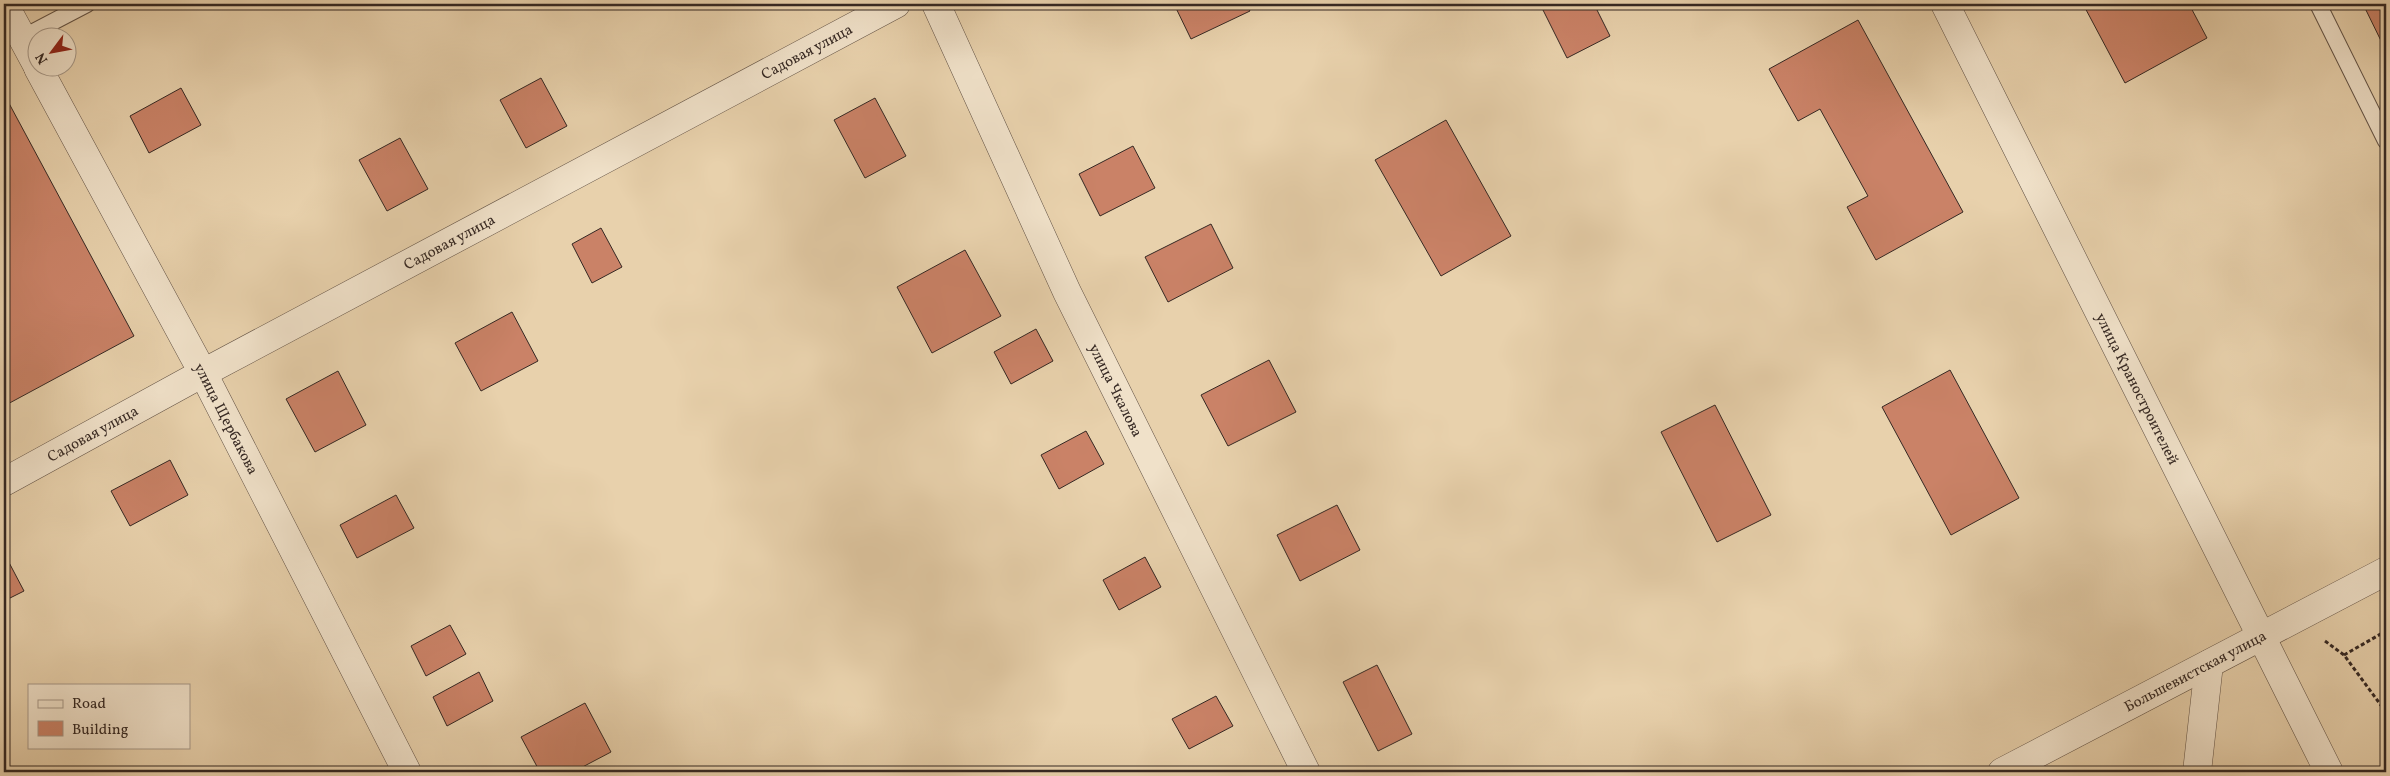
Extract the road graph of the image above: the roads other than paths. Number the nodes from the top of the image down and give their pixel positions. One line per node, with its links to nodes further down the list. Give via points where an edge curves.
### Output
1 (4, 4): 7 (street, улица Щербакова)
2 (87, 4): 7 (lane)
3 (896, 4): 11 (street, Садовая улица)
4 (936, 4): 17 (street, улица Чкалова, via 1067,292)
5 (1945, 4): 14 (street, улица Краностроителей)
6 (2318, 4): 10 (lane)
7 (22, 38): 8 (street, улица Щербакова)
8 (28, 49)
9 (44, 78): 11 (street, улица Щербакова)
10 (2386, 141)
11 (203, 372): 12 (street, Садовая улица); 16 (street, улица Щербакова)
12 (4, 482)
13 (2386, 571): 14 (street, Большевистская улица)
14 (2262, 637): 15 (street, Большевистская улица); 20 (street, улица Краностроителей)
15 (2208, 664): 18 (street, Большевистская улица); 19 (street)
16 (407, 772)
17 (1306, 772)
18 (2002, 772)
19 (2197, 772)
20 (2329, 772)

